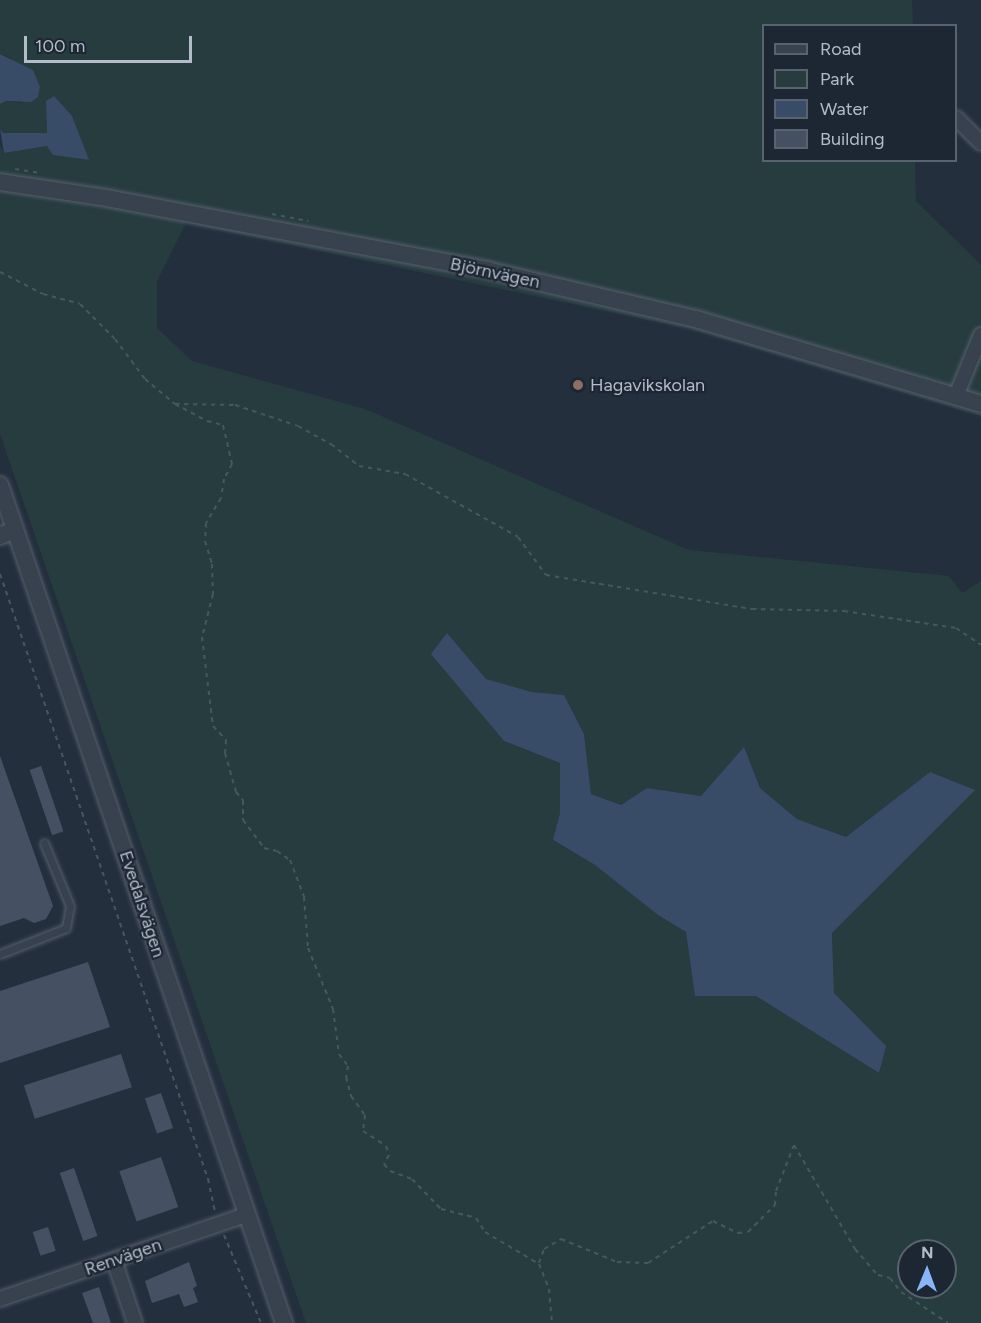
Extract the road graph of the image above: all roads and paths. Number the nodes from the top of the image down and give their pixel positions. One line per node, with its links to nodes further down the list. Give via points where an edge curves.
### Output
1 (957, 119): 2 (street)
2 (981, 143)
3 (0, 182): 6 (street, Björnvägen, via 107,198 487,270 696,320)
4 (0, 272): 7 (path, via 43,294 80,304 115,339 145,379)
5 (981, 335): 6 (street)
6 (956, 396): 8 (street, Björnvägen)
7 (175, 404): 12 (path, via 235,405 298,426 331,444 359,466 405,474 518,537 546,575 752,609 844,611 956,628); 18 (path, via 207,421 224,425 232,464 221,498 206,523 213,594 202,637 213,726 226,740 225,753 236,792 243,800 243,820 264,848 290,860 304,897 308,948 333,1009 339,1054 348,1066 346,1077 351,1096 365,1115 363,1131 386,1146 389,1155 384,1164 390,1171 412,1179 441,1209 476,1218 485,1232)
8 (981, 404)
9 (0, 485): 10 (street, Evedalsvägen)
10 (8, 533): 15 (street, Evedalsvägen)
11 (0, 574): 16 (path, via 208,1179)
12 (981, 645)
13 (44, 843): 14 (lane, via 70,906 66,928)
14 (0, 954)
15 (246, 1215): 16 (street, Renvägen); 22 (street, Evedalsvägen)
16 (219, 1223): 17 (street, Renvägen); 21 (path)
17 (114, 1260): 19 (street, Renvägen); 20 (street)
18 (539, 1264): 23 (path, via 549,1289); 24 (path, via 544,1249 561,1239 617,1262 648,1263 713,1221 738,1233 748,1232 776,1205 776,1191 794,1145 855,1249 878,1275 890,1278 900,1292)
19 (0, 1299)
20 (135, 1323)
21 (261, 1323)
22 (284, 1323)
23 (552, 1323)
24 (948, 1323)

